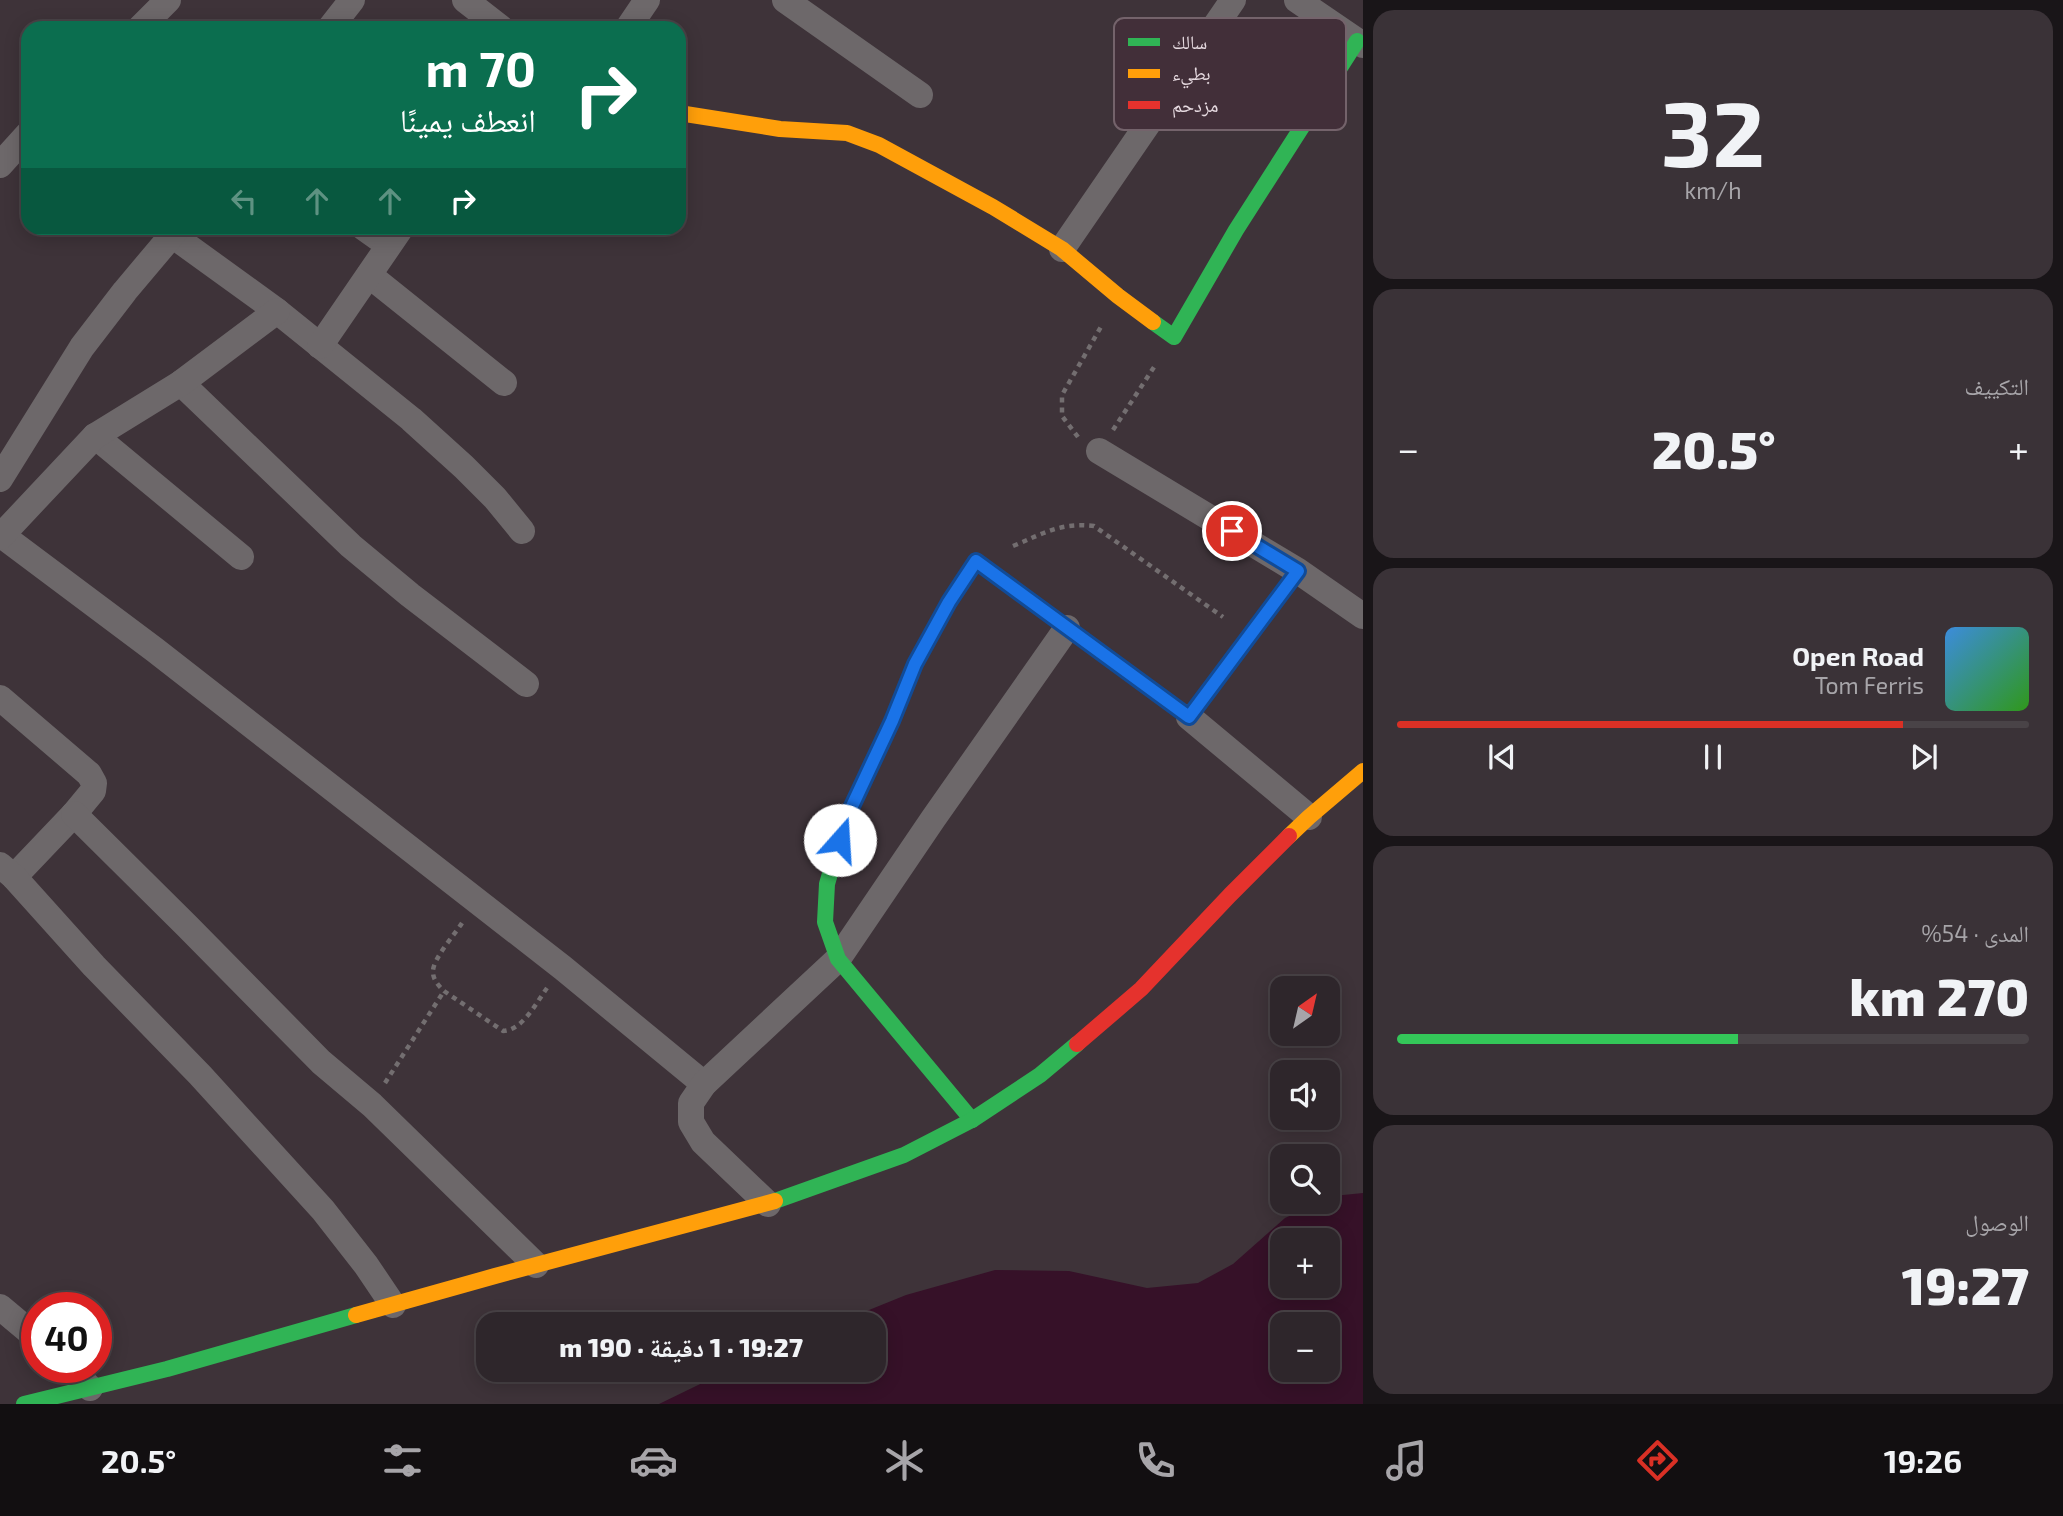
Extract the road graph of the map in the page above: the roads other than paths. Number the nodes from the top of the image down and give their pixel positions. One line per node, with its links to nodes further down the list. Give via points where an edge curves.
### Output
1 (168, 0): 10 (street)
2 (352, 0): 11 (street)
3 (465, 0): 12 (street)
4 (647, 0): 13 (street)
5 (785, 0): 16 (street)
6 (1233, 0): 8 (street)
7 (1297, 0): 9 (street)
8 (1221, 18)
9 (1323, 18)
10 (147, 21)
11 (336, 21)
12 (492, 21)
13 (633, 21)
14 (1360, 43): 15 (street)
15 (1346, 64)
16 (920, 95)
17 (686, 114): 25 (street, via 780,129 847,133 879,145 993,206)
18 (1144, 130): 25 (street)
19 (1302, 130): 25 (street, via 1236,230 1174,337)
20 (21, 142): 21 (street)
21 (0, 165)
22 (172, 235): 33 (street, via 82,347)
23 (180, 235): 27 (street)
24 (394, 236): 26 (street)
25 (1062, 249)
26 (369, 275): 28 (street); 30 (street)
27 (277, 311): 28 (street); 29 (street)
28 (320, 346): 34 (street, via 464,467)
29 (181, 383): 31 (street); 40 (street, via 351,546)
30 (504, 383)
31 (95, 436): 35 (street); 36 (street)
32 (1099, 451): 37 (street)
33 (0, 479)
34 (523, 531)
35 (0, 535): 48 (street, via 563,968)
36 (241, 557)
37 (1298, 571): 38 (street); 42 (street)
38 (1363, 616)
39 (1067, 628): 42 (street); 47 (street); 47 (street, via 976,561 915,664 846,819 827,884 825,922)
40 (526, 684)
41 (0, 698): 44 (street, via 89,774 93,791)
42 (1189, 717): 45 (street)
43 (1363, 771): 45 (street)
44 (74, 814): 46 (street); 51 (street, via 321,1062 372,1105)
45 (1309, 817): 49 (street, via 1141,989 1040,1076)
46 (7, 871): 52 (street, via 323,1210)
47 (838, 959): 48 (street); 49 (street)
48 (704, 1084): 50 (street, via 691,1103 691,1122 704,1142)
49 (972, 1121): 50 (street, via 904,1155)
50 (768, 1204): 51 (street)
51 (536, 1265): 52 (street)
52 (393, 1305): 56 (street)
53 (0, 1307): 54 (street)
54 (21, 1325)
55 (85, 1383): 56 (street)
56 (90, 1388): 57 (street)
57 (24, 1404)

